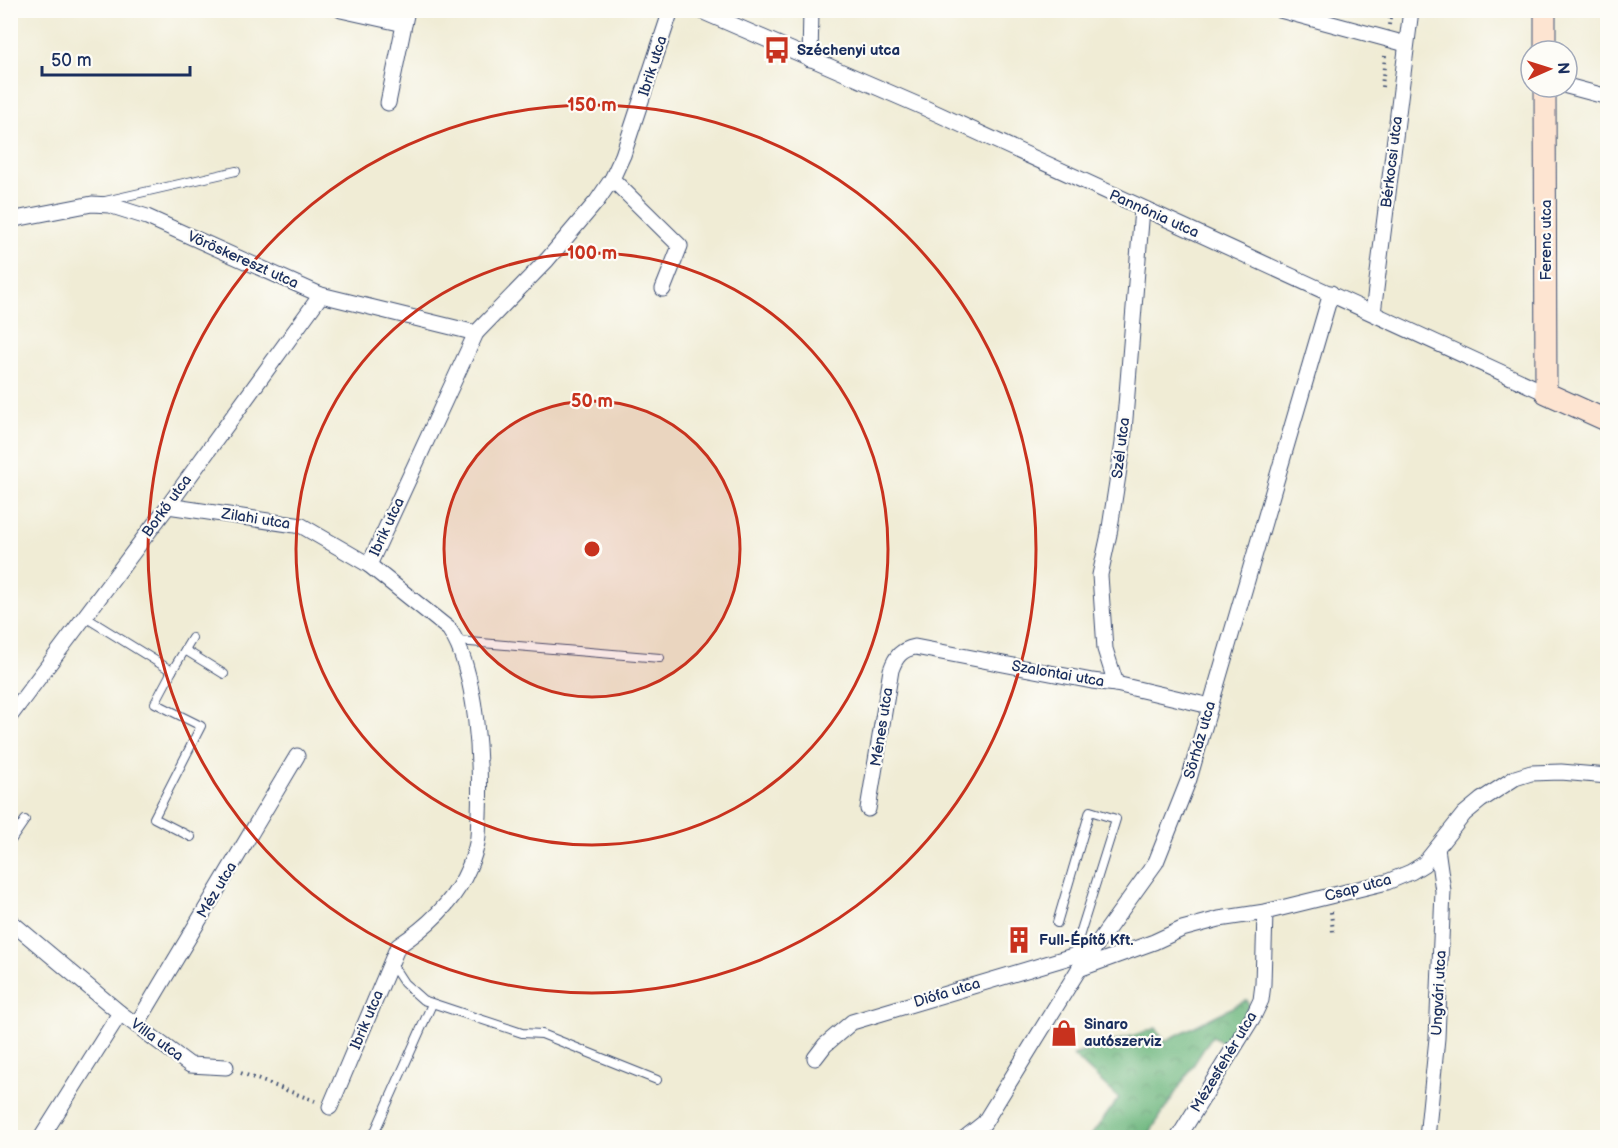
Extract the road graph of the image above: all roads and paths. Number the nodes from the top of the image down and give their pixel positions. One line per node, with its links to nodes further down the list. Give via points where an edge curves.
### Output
1 (341, 10): 8 (street)
2 (671, 10): 17 (street, Ibrik utca)
3 (699, 10): 11 (street, Pannónia utca)
4 (811, 10): 11 (street)
5 (1280, 10): 10 (street)
6 (1411, 10): 10 (street, Bérkocsi utca)
7 (1545, 10): 9 (street)
8 (406, 17): 15 (street)
9 (1545, 39)
10 (1406, 44): 24 (street, Bérkocsi utca)
11 (810, 59): 19 (street, Pannónia utca)
12 (1579, 89): 13 (street)
13 (1608, 97)
14 (1545, 99): 26 (street, Ferenc utca)
15 (388, 103)
16 (236, 171): 18 (lane)
17 (612, 179): 21 (street, via 680,246); 25 (street, Ibrik utca, via 547,260)
18 (92, 204): 20 (street, Vöröskereszt utca); 23 (street, Vöröskereszt utca, via 110,205 147,217)
19 (1142, 209): 22 (street, Pannónia utca); 38 (street, Szél utca, via 1123,443 1100,575 1105,649)
20 (10, 220)
21 (663, 289)
22 (1330, 293): 24 (street, Pannónia utca); 39 (street, Sörház utca)
23 (321, 295): 25 (street, Vöröskereszt utca); 28 (street, Borkő utca)
24 (1373, 313): 26 (street, Pannónia utca)
25 (476, 333): 29 (street, Ibrik utca)
26 (1546, 393): 27 (street, Pannónia utca)
27 (1608, 421)
28 (168, 506): 29 (street, Zilahi utca, via 302,526); 30 (street, Borkő utca)
29 (369, 565): 32 (street, Ibrik utca, via 449,629)
30 (85, 617): 36 (lane); 40 (street, Borkő utca)
31 (192, 638): 34 (lane)
32 (458, 641): 35 (lane); 51 (street, Ibrik utca, via 472,700 478,757 477,843 464,878 442,910 422,930 398,945)
33 (904, 649): 38 (street, Szalontai utca, via 915,647); 43 (street, Ménes utca, via 891,670)
34 (185, 650): 36 (lane); 37 (lane)
35 (660, 658)
36 (172, 671): 45 (lane, via 155,703 201,726 154,818)
37 (224, 674)
38 (1116, 684): 39 (street, Szalontai utca)
39 (1210, 706): 52 (street, Sörház utca, via 1190,779 1156,862 1092,950)
40 (10, 716)
41 (297, 756): 55 (street, Méz utca)
42 (1608, 776): 47 (street, Csap utca, via 1561,771 1515,778 1464,814)
43 (868, 809)
44 (25, 820): 46 (lane)
45 (191, 837)
46 (10, 842)
47 (1437, 848): 48 (street, Csap utca, via 1424,864 1387,882); 64 (street, Ungvári utca, via 1443,891)
48 (1265, 912): 52 (street, Csap utca, via 1218,919 1154,942); 63 (street, Mézesfehér utca, via 1261,1000)
49 (10, 921): 54 (street, Villa utca)
50 (1057, 923): 52 (lane, via 1090,811 1116,819)
51 (391, 963): 53 (lane, via 404,983); 59 (street, Ibrik utca)
52 (1076, 963): 56 (street, Diófa utca, via 852,1022); 62 (street, Sörház utca, via 984,1123)
53 (432, 1004): 58 (lane, via 522,1034 543,1034); 61 (lane)
54 (120, 1013): 55 (street, Villa utca); 60 (street)
55 (137, 1024): 57 (street, Villa utca, via 190,1065)
56 (814, 1058)
57 (226, 1067): 59 (path)
58 (657, 1080)
59 (330, 1107)
60 (41, 1137)
61 (373, 1137)
62 (965, 1137)
63 (1178, 1137)
64 (1428, 1137)

